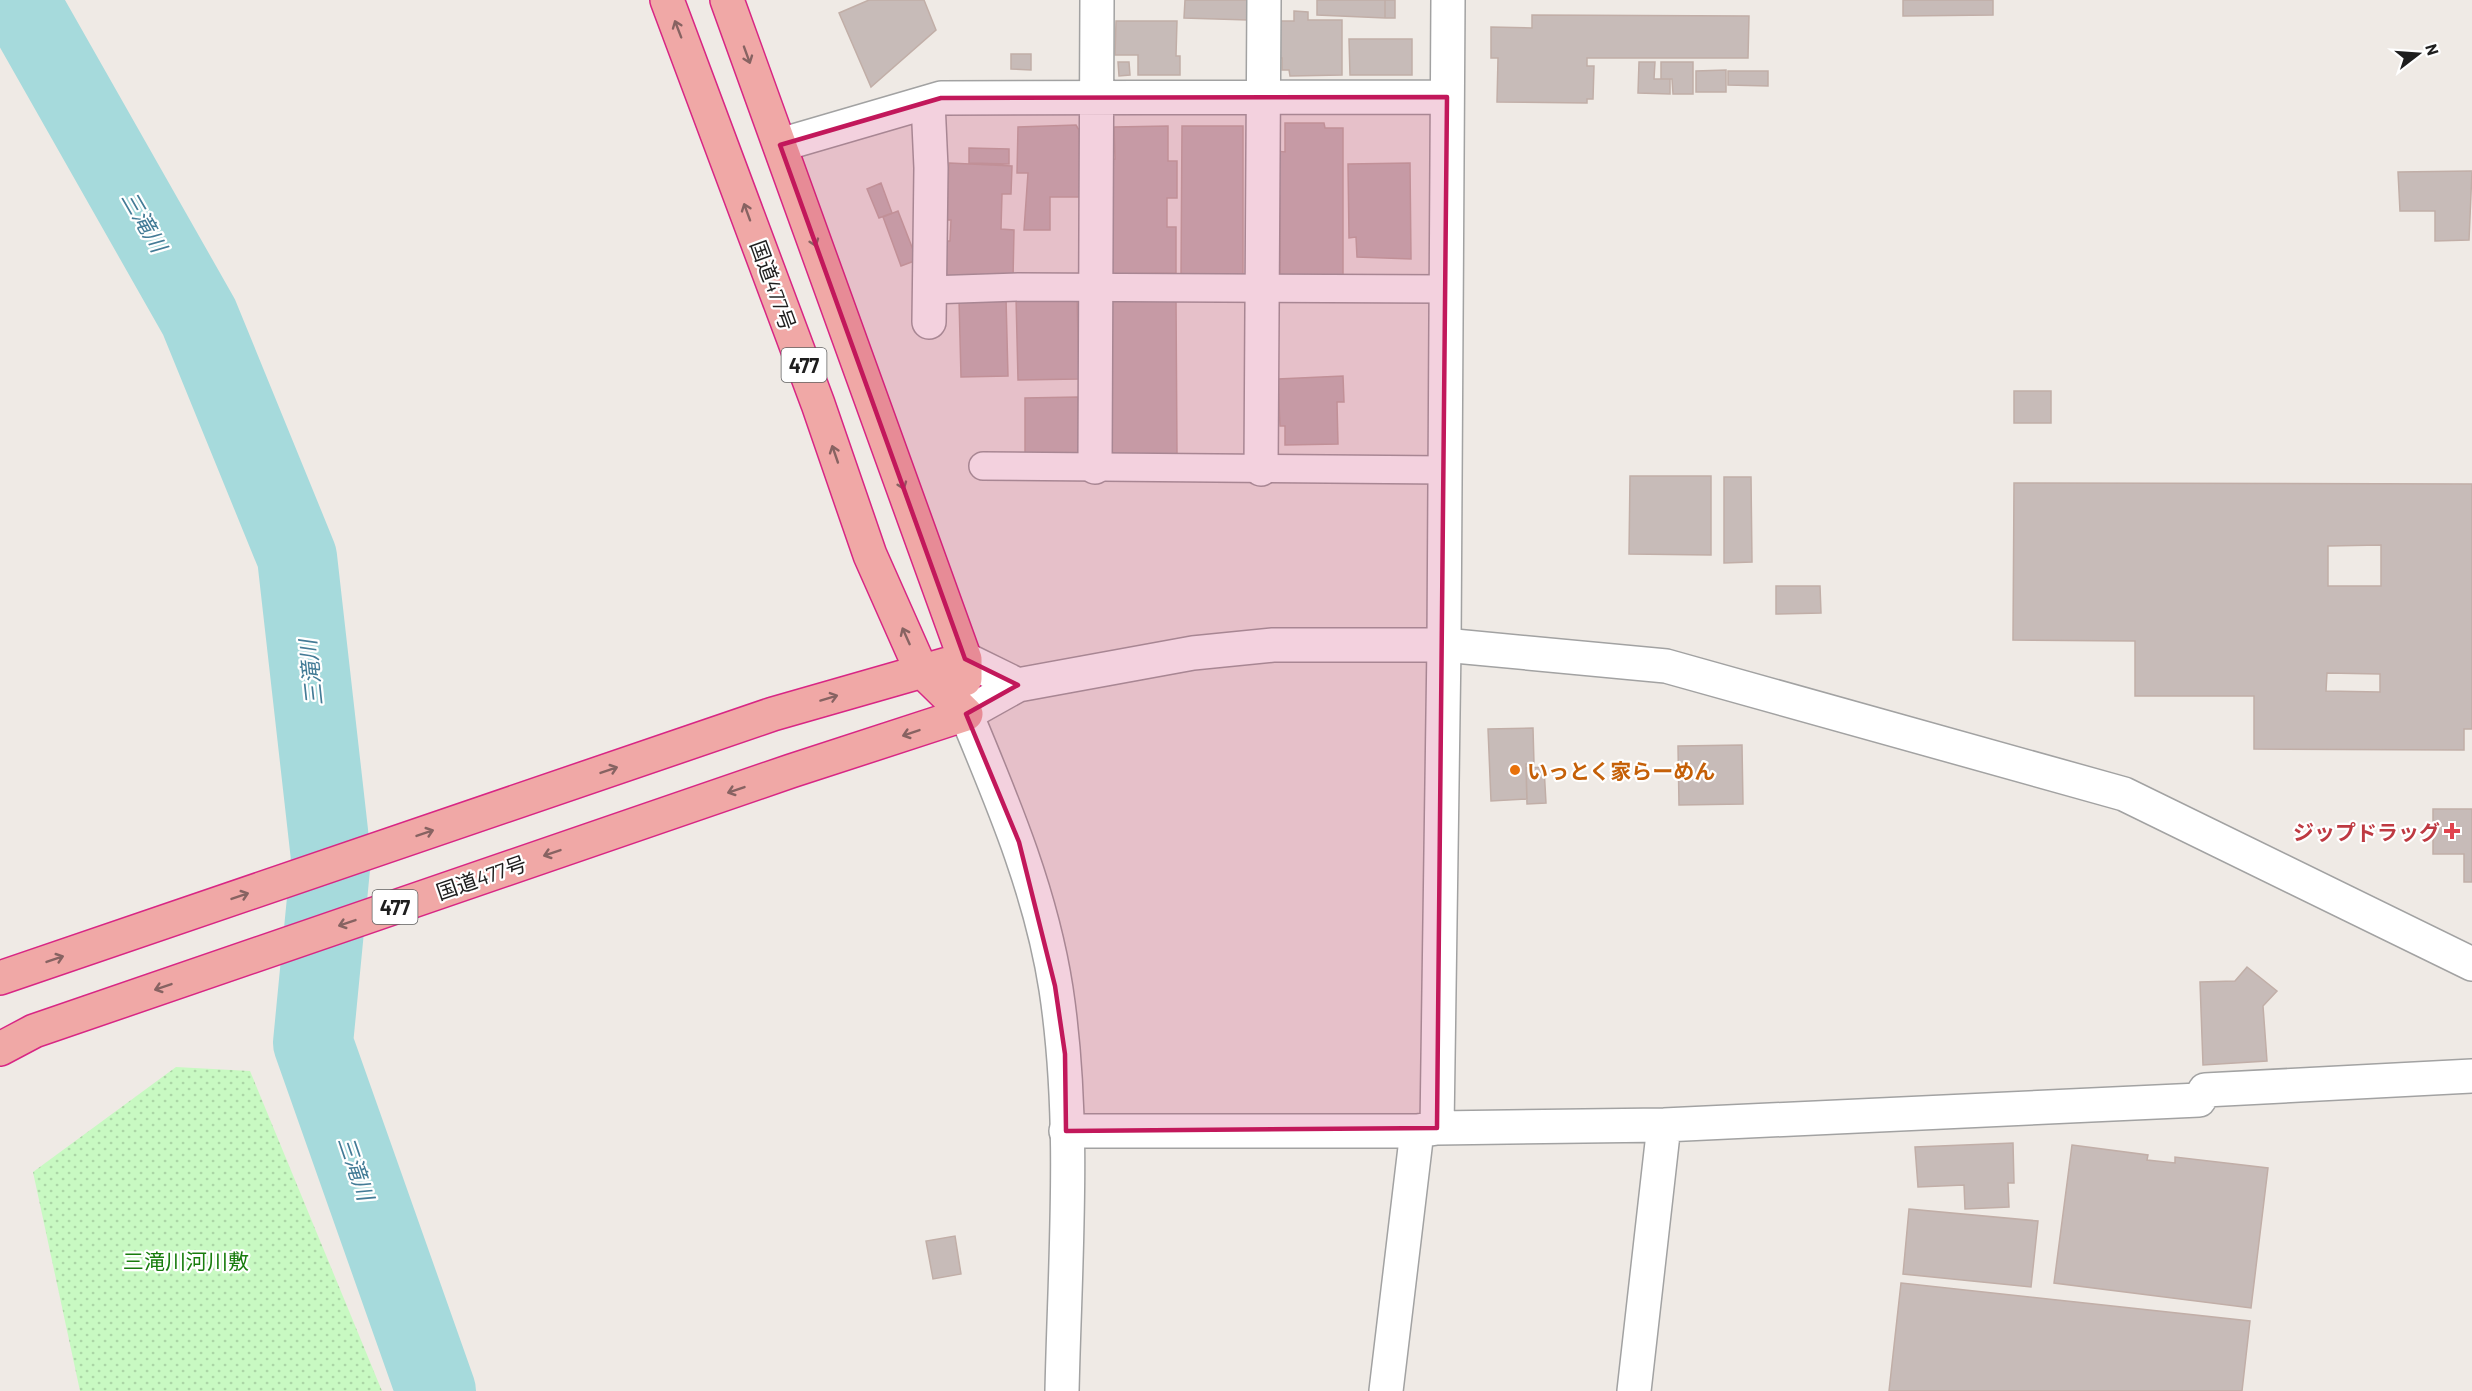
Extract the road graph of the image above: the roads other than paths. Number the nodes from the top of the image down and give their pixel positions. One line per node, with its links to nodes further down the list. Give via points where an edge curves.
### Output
1 (667, 0): 21 (highway, 国道477号 / 477, one-way to 1, via 870,555 818,404)
2 (727, 0): 10 (highway, 477, one-way to 10)
3 (1096, 0): 8 (street)
4 (1263, 0): 6 (street)
5 (1448, 0): 7 (street)
6 (1263, 97): 7 (street); 8 (street); 12 (street)
7 (1447, 97): 13 (street)
8 (1096, 98): 9 (street, via 941,98); 11 (street)
9 (928, 102): 10 (street); 14 (street)
10 (780, 145): 20 (highway, 477, one-way to 20)
11 (1095, 287): 12 (lane); 14 (lane); 16 (street)
12 (1262, 288): 13 (lane); 17 (street)
13 (1446, 289): 18 (street)
14 (929, 306)
15 (983, 465): 16 (lane)
16 (1095, 467): 17 (lane)
17 (1261, 469): 18 (lane)
18 (1445, 470): 19 (street)
19 (1444, 645): 22 (street, via 1273,645 1193,653); 24 (street, via 1666,666 2124,794); 29 (street)
20 (965, 659): 21 (highway); 22 (street); 23 (highway, 477)
21 (921, 670): 23 (highway, 国道477号 / 477); 25 (highway, one-way to 21, via 773,714)
22 (1018, 685): 23 (street)
23 (966, 714): 26 (highway, 国道477号 / 477, one-way to 26, via 34,1031); 30 (street, via 1019,842 1037,902 1065,1054)
24 (2472, 964)
25 (0, 978)
26 (0, 1049)
27 (2472, 1076): 28 (street, via 2205,1090 2199,1100)
28 (1664, 1125): 29 (street); 33 (street)
29 (1427, 1129): 30 (street); 32 (street)
30 (1066, 1131): 31 (street)
31 (1062, 1391)
32 (1386, 1391)
33 (1634, 1391)

